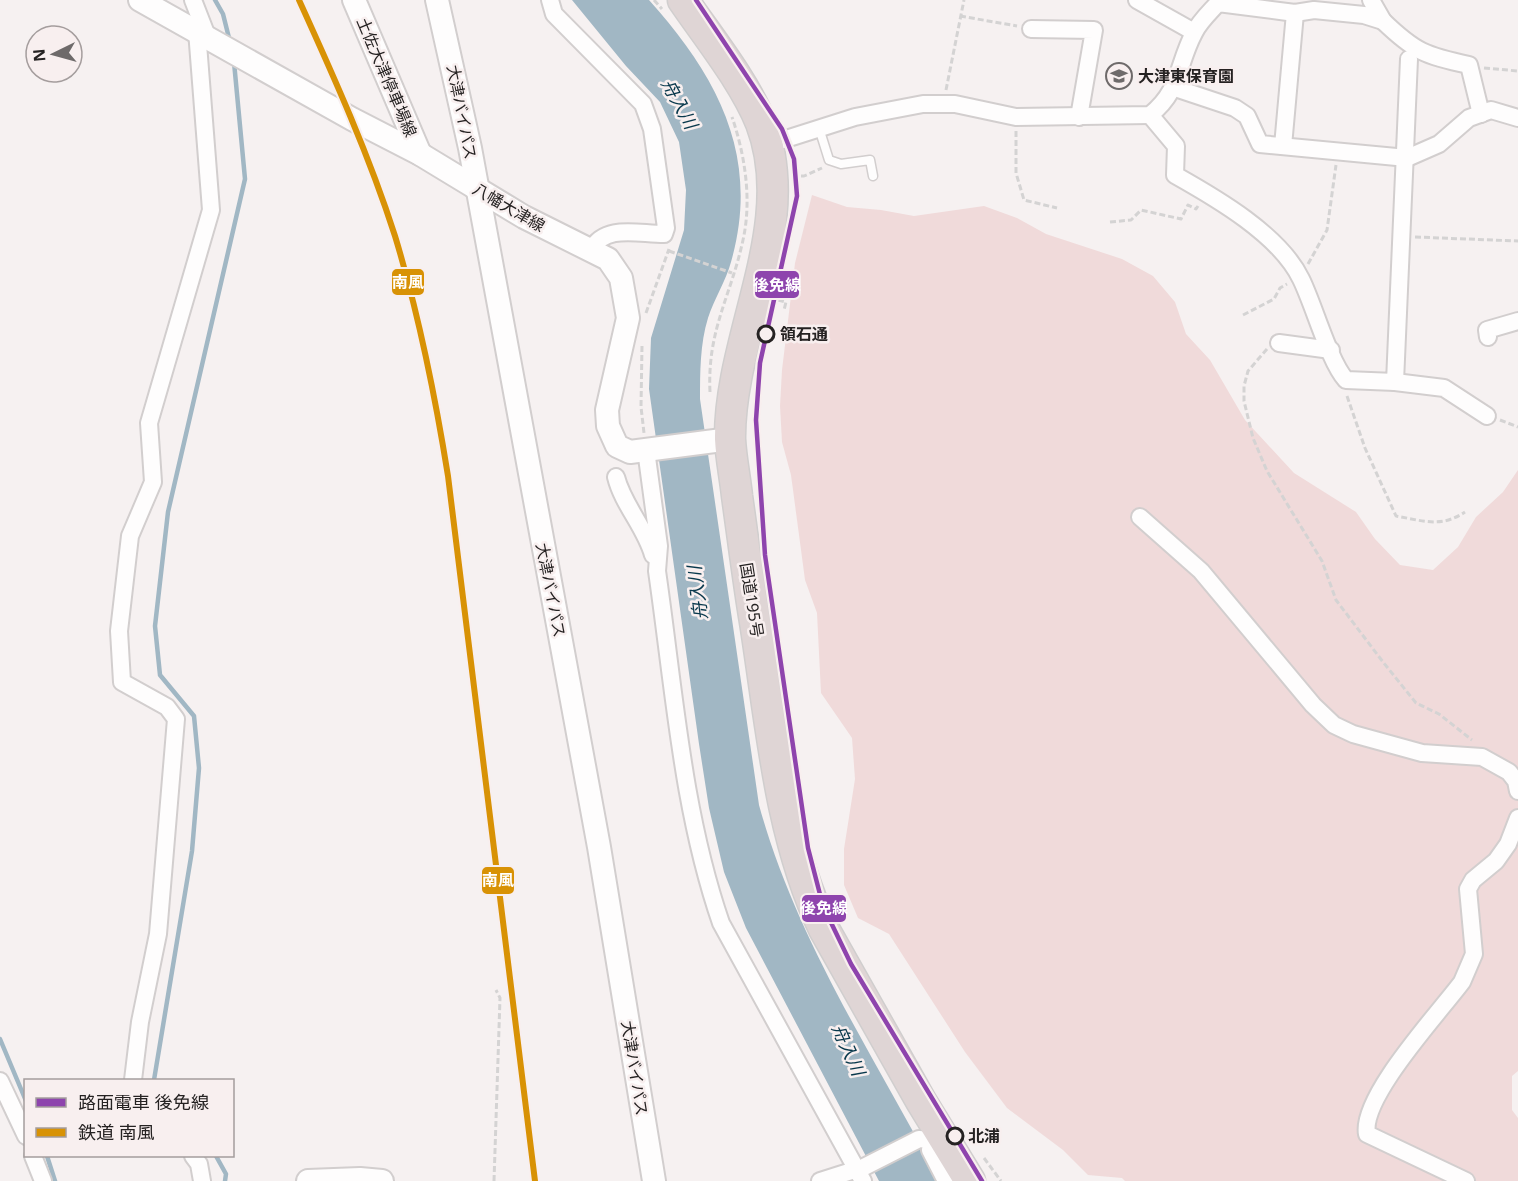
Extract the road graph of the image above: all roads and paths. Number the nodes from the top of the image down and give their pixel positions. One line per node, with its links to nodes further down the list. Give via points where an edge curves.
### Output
1 (140, 0): 19 (main road, 八幡大津線)
2 (193, 0): 19 (street)
3 (354, 0): 35 (main road, 土佐大津停車場線)
4 (437, 0): 40 (main road, 大津バイパス)
5 (542, 0): 13 (street)
6 (654, 0): 12 (path)
7 (964, 0): 15 (path)
8 (1137, 0): 18 (street)
9 (1371, 0): 16 (street)
10 (1218, 2): 11 (street); 18 (street)
11 (1272, 5): 14 (street)
12 (683, 6): 32 (highway, 国道195号, via 750,102)
13 (552, 7): 47 (street, via 643,104 658,164 664,234 609,232 596,240)
14 (1295, 13): 16 (street, via 1314,10); 33 (street)
15 (960, 16): 17 (path); 24 (path)
16 (1383, 21): 21 (street, via 1409,46 1430,56)
17 (1031, 29): 29 (street, via 1094,30)
18 (1194, 32): 23 (street)
19 (202, 33): 35 (main road, 八幡大津線); 72 (street, via 211,210 149,423 153,482 130,536 119,631 122,682 167,707 176,719 158,934)
20 (1409, 59): 36 (street)
21 (1469, 65): 22 (path); 26 (street)
22 (1518, 71)
23 (1175, 88): 27 (street); 33 (street, via 1235,108 1246,116 1260,144)
24 (944, 104): 28 (street); 31 (street, via 912,106)
25 (730, 111): 49 (path, via 741,149 746,195 743,239)
26 (1481, 114): 30 (street, via 1491,110); 36 (street, via 1468,118 1439,144)
27 (1150, 115): 29 (street); 41 (street, via 1176,146 1175,175)
28 (1016, 117): 29 (street); 42 (path, via 1016,173 1024,200)
29 (1078, 117)
30 (1518, 118)
31 (819, 128): 32 (street); 37 (lane, via 829,160)
32 (767, 145): 62 (highway, 国道195号, via 773,203)
33 (1283, 146): 34 (street)
34 (1338, 152): 36 (street); 50 (path, via 1327,230)
35 (420, 154): 40 (main road, 八幡大津線)
36 (1407, 158): 44 (street)
37 (834, 162): 38 (path, via 804,176); 39 (lane, via 870,160)
38 (787, 176)
39 (873, 177)
40 (476, 188): 47 (main road, 八幡大津線); 84 (main road, 大津バイパス, via 597,836)
41 (1207, 192): 43 (path, via 1196,209 1188,205 1181,219 1141,210 1131,220); 50 (street, via 1267,237)
42 (1058, 208)
43 (1110, 222)
44 (1402, 237): 45 (path); 59 (street)
45 (1518, 241)
46 (671, 244): 48 (path)
47 (591, 250): 63 (main road, 八幡大津線, via 608,259 621,278 626,297 628,318 607,410 608,426 617,446 630,452)
48 (669, 251): 49 (path); 52 (path)
49 (731, 272): 60 (path, via 715,326)
50 (1301, 277): 51 (path, via 1280,288 1274,299); 57 (street)
51 (1243, 315)
52 (645, 319)
53 (1518, 321): 55 (street, via 1487,330)
54 (643, 336): 63 (path, via 641,407)
55 (1488, 337)
56 (1279, 343): 57 (street); 68 (path, via 1263,351 1248,371 1244,386 1253,438 1267,471 1323,561 1336,600 1416,703 1453,724 1479,747)
57 (1331, 350): 58 (street)
58 (1338, 372): 59 (street, via 1346,380); 65 (path, via 1365,448 1396,516 1441,523)
59 (1395, 382): 61 (street, via 1444,388)
60 (711, 400)
61 (1487, 416)
62 (719, 440): 63 (main road, 八幡大津線); 88 (highway, 国道195号, via 746,565 775,750 806,882 824,929)
63 (649, 449): 67 (street, via 659,546)
64 (616, 477): 67 (street, via 649,541)
65 (1466, 512)
66 (1140, 517): 68 (street, via 1201,571 1334,725 1422,753)
67 (657, 571): 78 (street, via 693,821 710,891 721,922)
68 (1482, 757): 69 (street, via 1509,772)
69 (1518, 791)
70 (1518, 818): 89 (street, via 1497,861 1473,880 1468,889 1474,935 1472,963 1380,1088 1366,1118 1367,1134)
71 (496, 990): 83 (path, via 500,998)
72 (133, 1079)
73 (0, 1081): 74 (street)
74 (24, 1132)
75 (921, 1138): 78 (street); 86 (street); 87 (street, via 929,1140)
76 (34, 1157): 79 (street)
77 (194, 1157): 80 (street)
78 (861, 1172): 85 (street)
79 (43, 1181)
80 (202, 1181)
81 (308, 1181): 82 (main road)
82 (382, 1181)
83 (494, 1181)
84 (654, 1181)
85 (820, 1181)
86 (946, 1181)
87 (954, 1181)
88 (970, 1181)
89 (1466, 1181)

